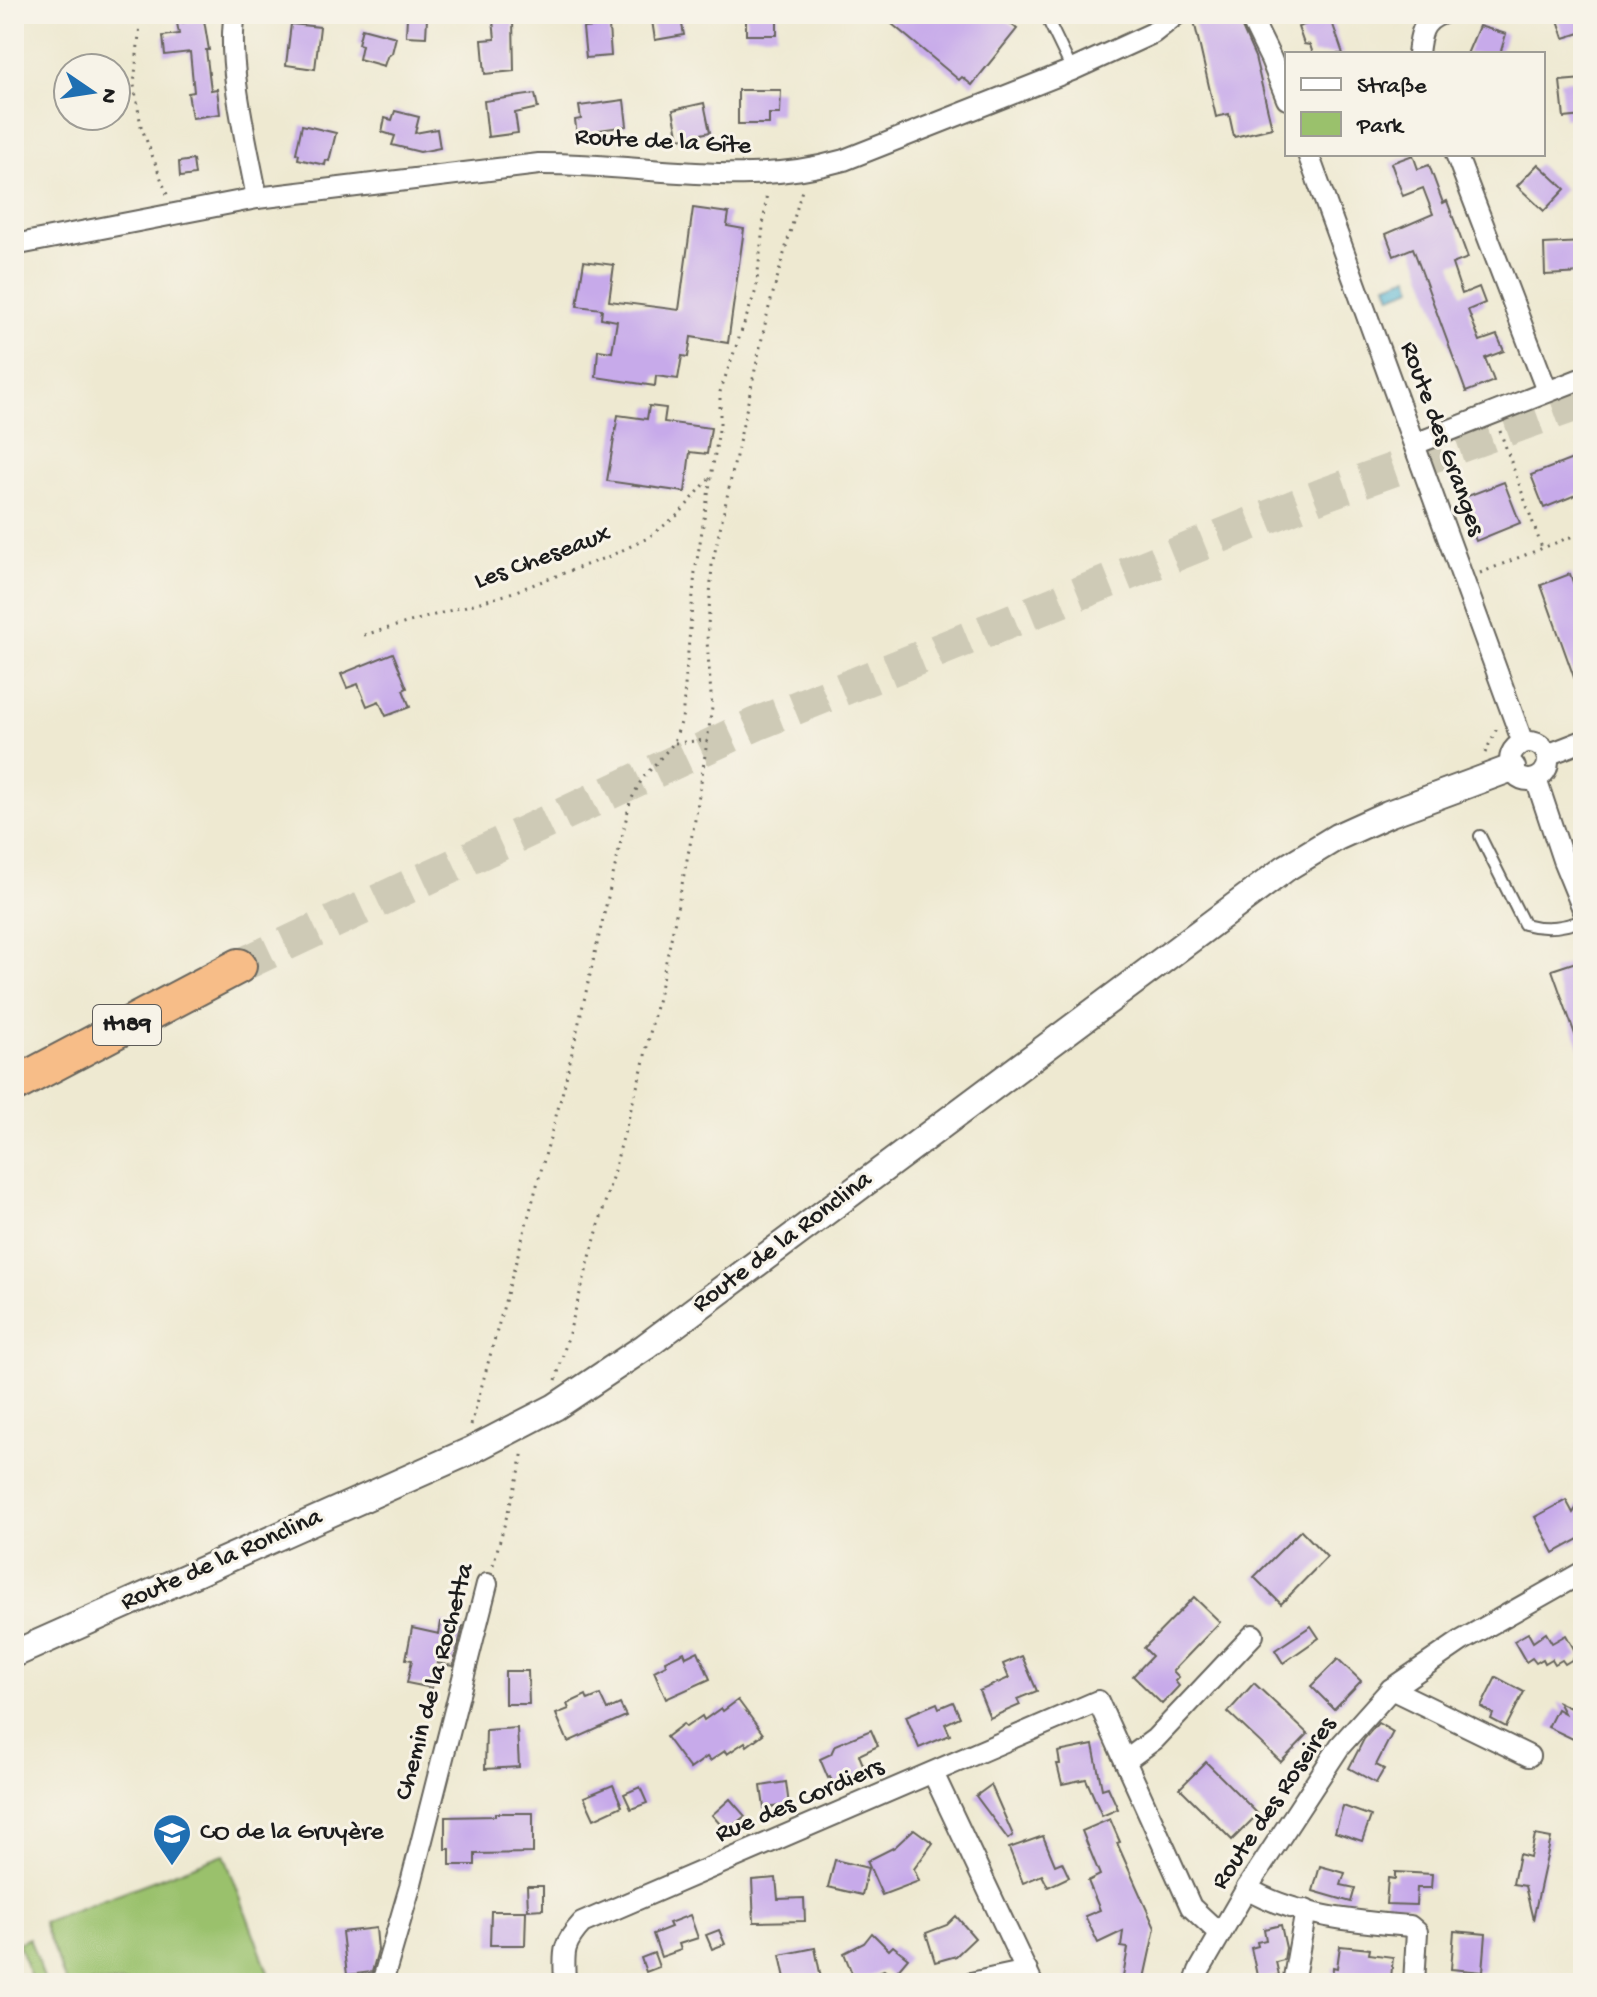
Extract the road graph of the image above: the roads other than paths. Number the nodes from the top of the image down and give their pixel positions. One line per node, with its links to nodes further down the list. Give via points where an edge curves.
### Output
1 (235, 14): 11 (street, via 234,59)
2 (1045, 14): 7 (lane)
3 (1177, 14): 7 (street, Route de la Gîte, via 1153,33)
4 (1249, 14): 8 (street)
5 (1441, 14): 6 (street, via 1430,18 1420,34)
6 (1418, 52)
7 (1072, 70): 11 (street, Route de la Gîte, via 807,171 688,174 539,164)
8 (1285, 94)
9 (1309, 156): 15 (street, Route des Granges)
10 (1457, 156): 14 (street)
11 (257, 198): 12 (street, Route de la Gîte)
12 (14, 245)
13 (1583, 378): 14 (street)
14 (1547, 391): 15 (street)
15 (1415, 444): 17 (street, Route des Granges)
16 (1583, 741): 18 (street)
17 (1523, 743): 18 (street, via 1537,744); 19 (street, via 1512,754)
18 (1547, 755): 20 (street, via 1548,766)
19 (1512, 768): 20 (street, via 1521,778); 29 (street, Route de la Ronclina, via 1375,820 1286,868 645,1347 555,1407 470,1451)
20 (1536, 779): 22 (street)
21 (1480, 836): 23 (lane, via 1524,924 1540,929)
22 (1583, 909)
23 (1583, 920)
24 (239, 966): 25 (highway, H189)
25 (14, 1085)
26 (1583, 1572): 30 (street, Route des Roseires, via 1461,1641)
27 (487, 1584): 38 (street, Chemin de la Rochetta)
28 (1253, 1635): 32 (street, via 1155,1739)
29 (14, 1654)
30 (1391, 1689): 31 (street); 34 (street, Route des Roseires, via 1340,1746)
31 (1529, 1756)
32 (1125, 1761): 33 (street, Rue des Cordiers, via 1098,1701); 36 (street, via 1191,1907)
33 (933, 1773): 37 (street); 39 (street, Rue des Cordiers, via 582,1923 568,1938)
34 (1247, 1888): 35 (street); 36 (street, Route des Roseires)
35 (1306, 1910): 42 (street); 43 (street, via 1349,1921 1410,1926 1417,1932)
36 (1220, 1934): 41 (street, Route des Roseires)
37 (1030, 1977): 40 (street)
38 (382, 1983)
39 (565, 1983)
40 (971, 1983)
41 (1195, 1983)
42 (1293, 1983)
43 (1414, 1983)

